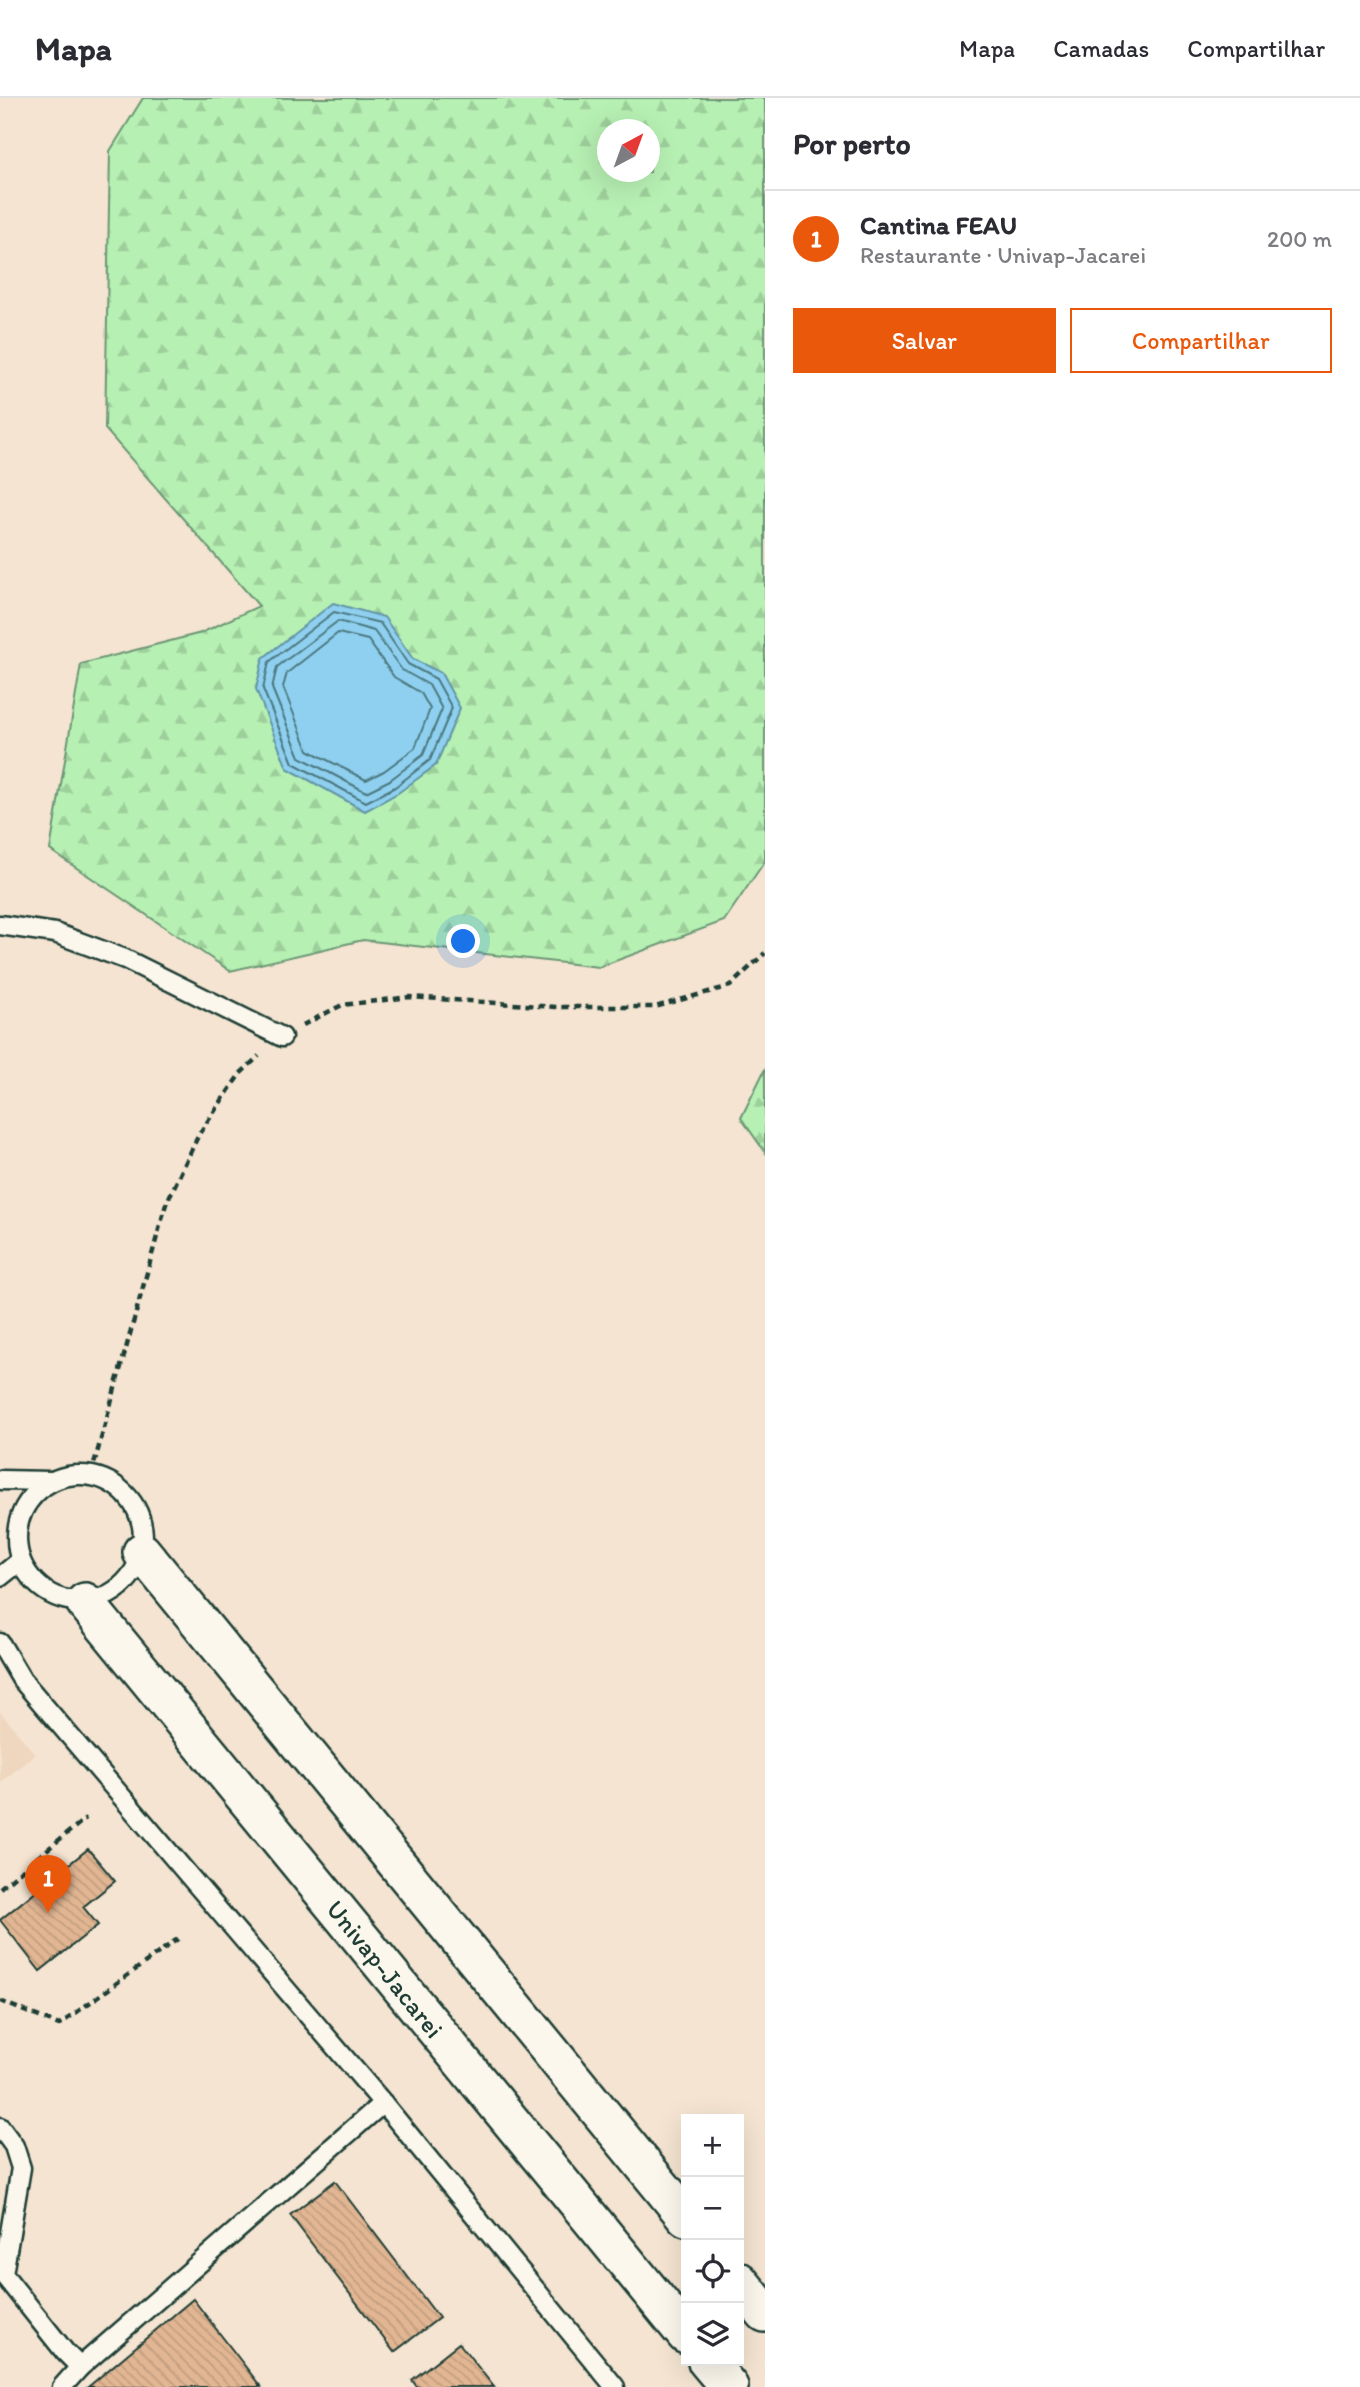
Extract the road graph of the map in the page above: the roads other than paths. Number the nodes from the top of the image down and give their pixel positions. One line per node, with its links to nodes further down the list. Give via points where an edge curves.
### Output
1 (0, 925): 2 (lane, via 55,933 125,959)
2 (282, 1037)
3 (0, 1480): 4 (lane)
4 (51, 1481): 5 (lane, via 24,1505); 6 (lane, via 91,1475 127,1495 138,1512)
5 (8, 1540): 7 (lane)
6 (142, 1552): 9 (lane, via 135,1572 122,1587 105,1598); 13 (street)
7 (20, 1561): 8 (lane); 9 (lane, via 30,1579 46,1592 65,1601)
8 (0, 1577)
9 (85, 1602): 16 (street, Univap-Jacarei)
10 (0, 1643): 11 (lane, via 22,1681)
11 (383, 2102): 18 (lane); 20 (lane)
12 (0, 2127): 18 (lane, via 14,2146 21,2168 3,2274)
13 (681, 2211)
14 (744, 2287): 15 (street)
15 (765, 2313)
16 (681, 2329)
17 (711, 2366): 21 (street)
18 (80, 2367): 19 (lane)
19 (62, 2387)
20 (615, 2387)
21 (729, 2387)

